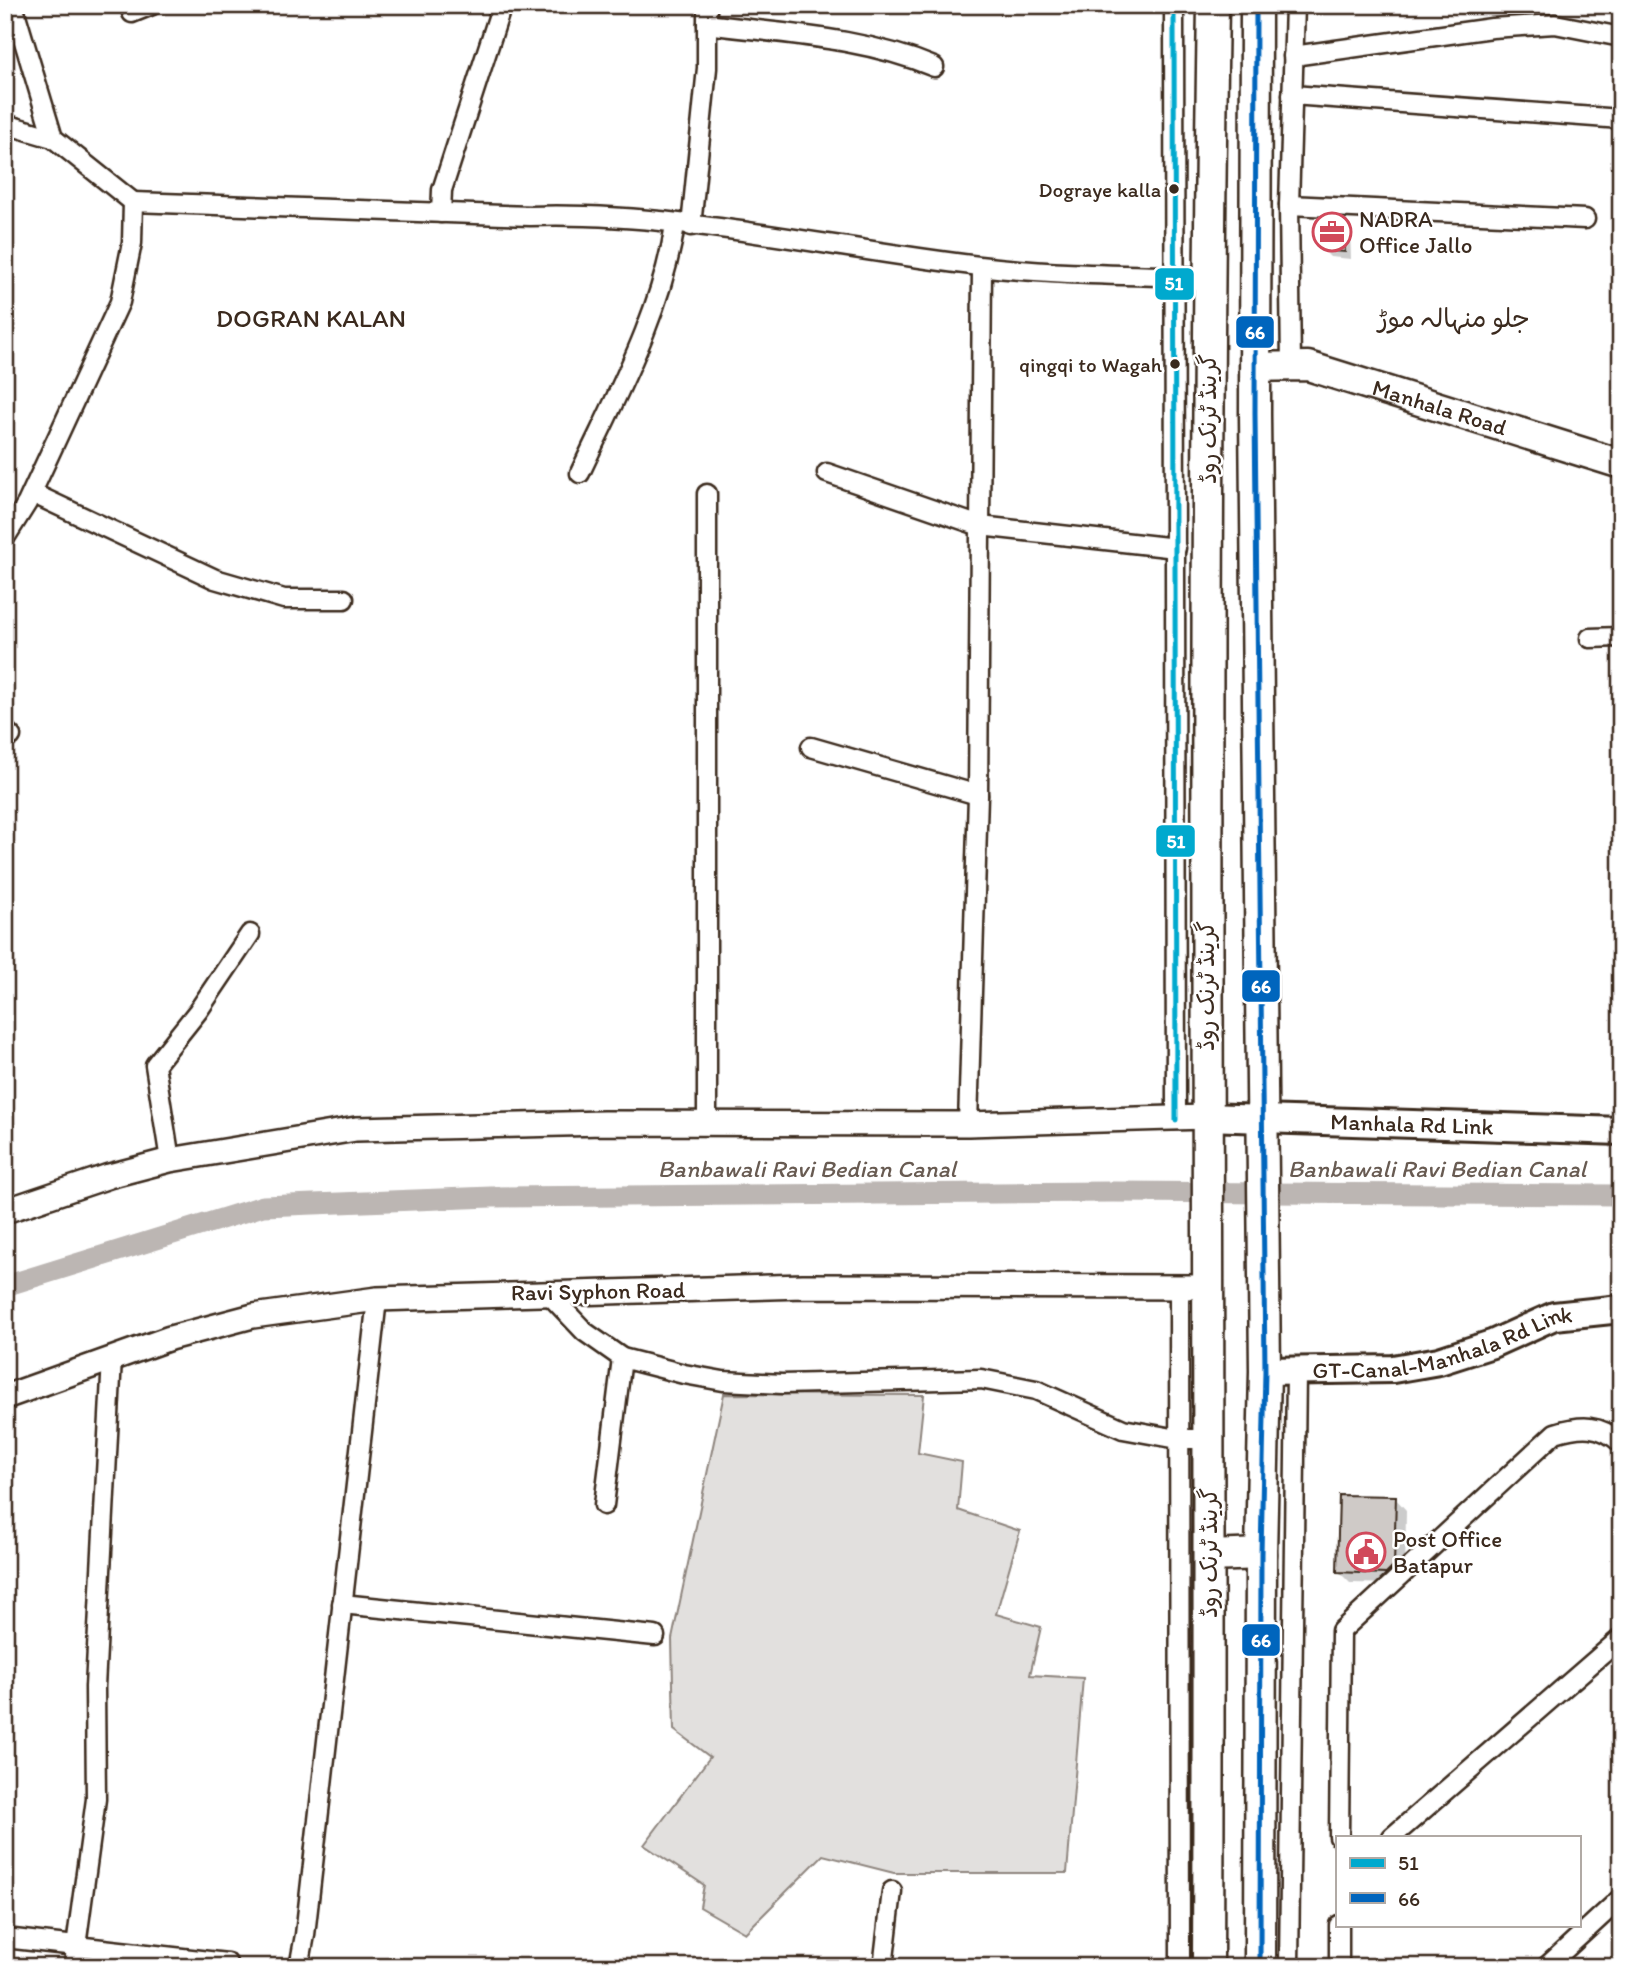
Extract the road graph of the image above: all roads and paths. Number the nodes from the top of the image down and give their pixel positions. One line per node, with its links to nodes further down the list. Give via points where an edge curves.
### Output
1 (13, 5): 17 (street)
2 (152, 5): 9 (street)
3 (502, 5): 20 (street, via 442,190)
4 (707, 5): 10 (street)
5 (1174, 5): 24 (street)
6 (1213, 5): 25 (highway, گرینڈ ٹرنک روڈ)
7 (1256, 5): 27 (highway, گرینڈ ٹرنک روڈ)
8 (1300, 7): 12 (street)
9 (132, 13)
10 (707, 24): 13 (street, via 856,43); 22 (street, via 707,68)
11 (1621, 37): 12 (street, via 1555,24 1492,28)
12 (1293, 56): 14 (street)
13 (934, 68)
14 (1292, 95): 15 (street); 19 (street)
15 (1621, 119)
16 (5, 124): 17 (street)
17 (53, 138): 18 (street)
18 (133, 202): 20 (street); 31 (street, via 132,243 120,302)
19 (1289, 205): 21 (street); 26 (street)
20 (441, 213): 22 (street, via 576,214)
21 (1586, 219)
22 (683, 225): 23 (street); 30 (street, via 640,344)
23 (982, 267): 24 (street); 34 (street)
24 (1172, 276): 25 (street); 36 (street)
25 (1208, 276): 44 (highway, گرینڈ ٹرنک روڈ)
26 (1291, 366): 27 (main road, Manhala Road); 28 (main road, Manhala Road, via 1308,366)
27 (1255, 367): 47 (highway, گرینڈ ٹرنک روڈ)
28 (1621, 464)
29 (827, 472): 34 (street)
30 (580, 473)
31 (32, 494): 33 (street); 37 (street, via 215,579 284,598)
32 (707, 494): 45 (street)
33 (12, 515): 35 (street)
34 (980, 526): 36 (street); 41 (street)
35 (5, 538)
36 (1176, 548): 43 (street)
37 (344, 599)
38 (1621, 634): 39 (street)
39 (1590, 638)
40 (811, 747): 41 (street)
41 (978, 795): 46 (street)
42 (250, 934): 49 (street, via 155,1065)
43 (1176, 1120): 44 (street); 46 (street)
44 (1206, 1123): 47 (main road, Manhala Rd Link); 51 (highway, گرینڈ ٹرنک روڈ)
45 (707, 1124): 46 (street); 49 (street, via 356,1129)
46 (968, 1124)
47 (1262, 1128): 48 (main road, Manhala Rd Link); 57 (highway, گرینڈ ٹرنک روڈ)
48 (1621, 1131)
49 (170, 1160): 50 (street)
50 (5, 1211)
51 (1197, 1282): 52 (street, Ravi Syphon Road); 60 (street); 61 (highway, گرینڈ ٹرنک روڈ)
52 (547, 1292): 53 (street, Ravi Syphon Road); 56 (street, via 585,1332)
53 (377, 1298): 55 (street, Ravi Syphon Road, via 253,1316); 66 (street)
54 (1621, 1309): 58 (main road, GT-Canal-Manhala Rd Link, via 1554,1316 1440,1362)
55 (112, 1358): 59 (street, Ravi Syphon Road); 75 (street, via 94,1687 96,1798)
56 (622, 1358): 60 (street, via 723,1381 981,1379 1036,1390 1123,1429); 63 (street)
57 (1265, 1371): 58 (main road, GT-Canal-Manhala Rd Link); 64 (highway, گرینڈ ٹرنک روڈ)
58 (1296, 1372): 83 (street)
59 (5, 1397)
60 (1178, 1439): 61 (street); 80 (street)
61 (1208, 1439): 65 (highway, گرینڈ ٹرنک روڈ)
62 (1621, 1443): 69 (street, via 1602,1428 1573,1427 1549,1437 1341,1632)
63 (604, 1505)
64 (1261, 1554): 65 (highway); 82 (highway, گرینڈ ٹرنک روڈ)
65 (1210, 1556): 81 (highway, گرینڈ ٹرنک روڈ)
66 (342, 1604): 67 (street); 78 (street)
67 (655, 1636)
68 (1621, 1637): 70 (street)
69 (1339, 1836)
70 (1393, 1836)
71 (892, 1891): 79 (street)
72 (1621, 1898): 85 (street)
73 (1339, 1926): 84 (street)
74 (5, 1938): 75 (street)
75 (76, 1947): 76 (street); 77 (street)
76 (227, 1963)
77 (74, 1967)
78 (299, 1967)
79 (883, 1967)
80 (1180, 1967)
81 (1208, 1967)
82 (1260, 1967)
83 (1289, 1967)
84 (1339, 1967)
85 (1546, 1967)

